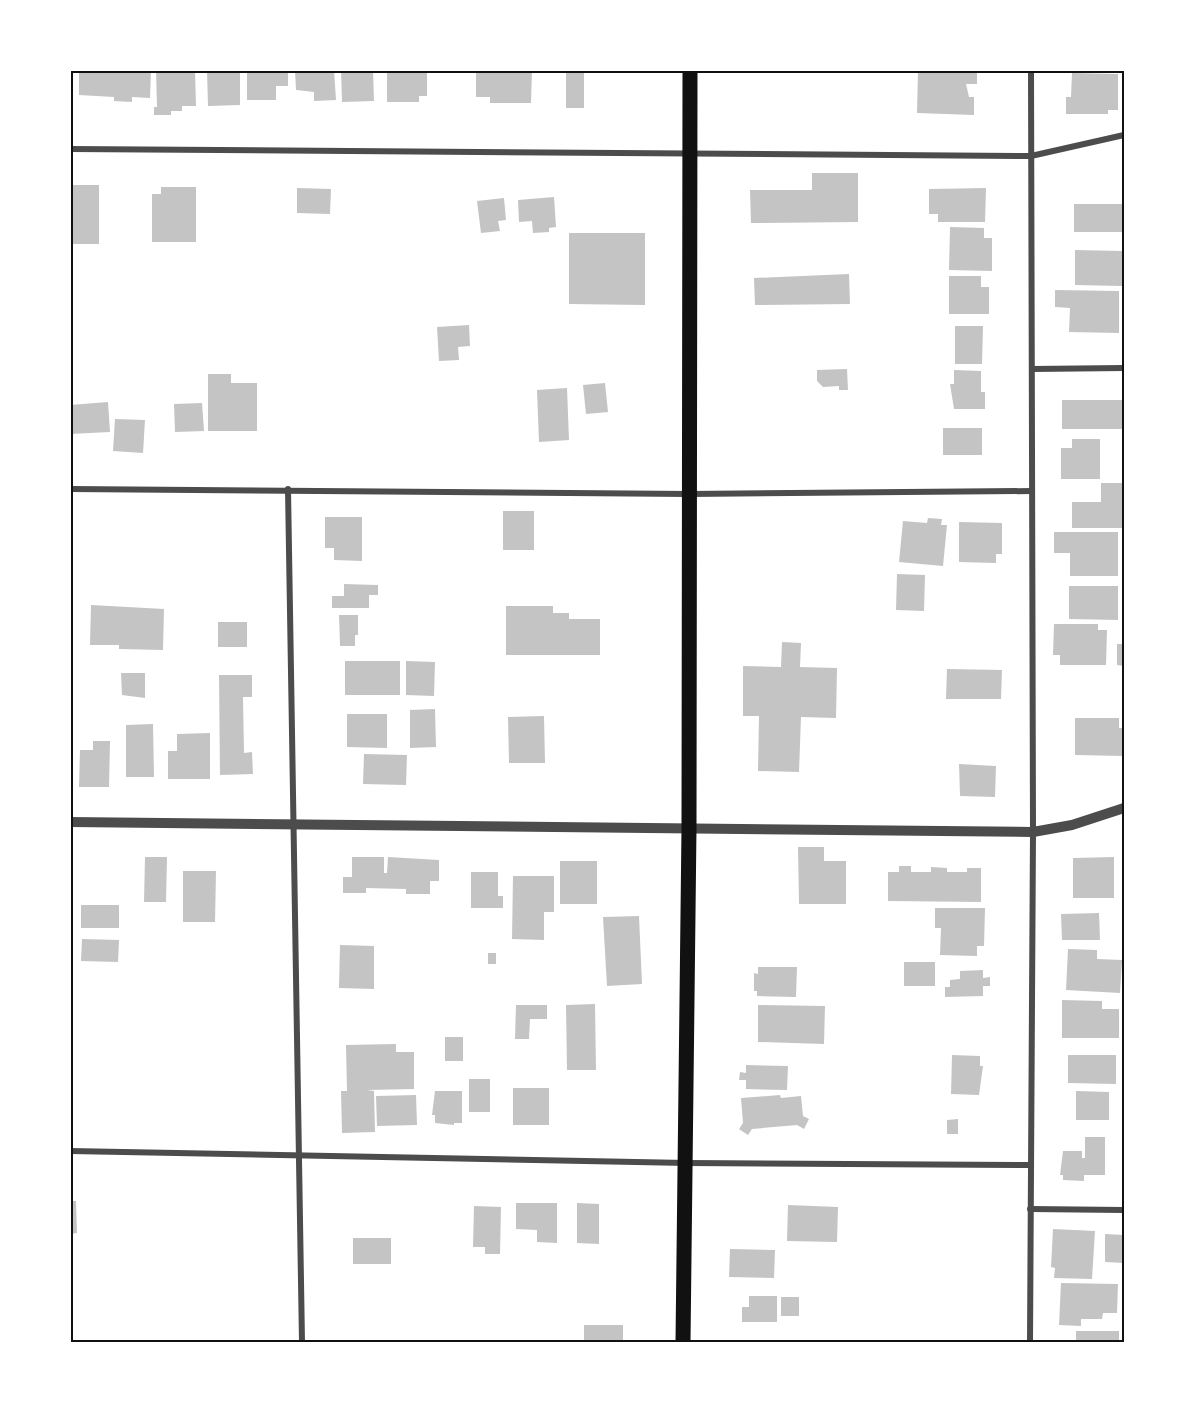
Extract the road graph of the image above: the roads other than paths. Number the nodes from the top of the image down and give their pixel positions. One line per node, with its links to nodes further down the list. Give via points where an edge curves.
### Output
1 (690, 70): 5 (main road)
2 (1030, 70): 6 (street)
3 (1125, 135): 6 (street)
4 (70, 149): 5 (street)
5 (690, 152): 6 (street); 12 (main road)
6 (1031, 156): 8 (street)
7 (1125, 368): 8 (street)
8 (1032, 369): 11 (street)
9 (70, 489): 10 (street)
10 (288, 489): 12 (street); 15 (street)
11 (1032, 491): 12 (street); 17 (street)
12 (689, 494): 16 (main road)
13 (1125, 808): 17 (street, via 1072,825)
14 (70, 822): 15 (street)
15 (292, 824): 16 (street); 19 (street)
16 (689, 828): 17 (street); 20 (main road)
17 (1033, 832): 21 (street)
18 (70, 1151): 19 (street)
19 (300, 1156): 20 (street); 24 (street)
20 (687, 1163): 21 (street); 25 (main road)
21 (1031, 1166): 22 (street)
22 (1030, 1209): 23 (street); 26 (street)
23 (1125, 1210)
24 (302, 1342)
25 (683, 1342)
26 (1030, 1342)

